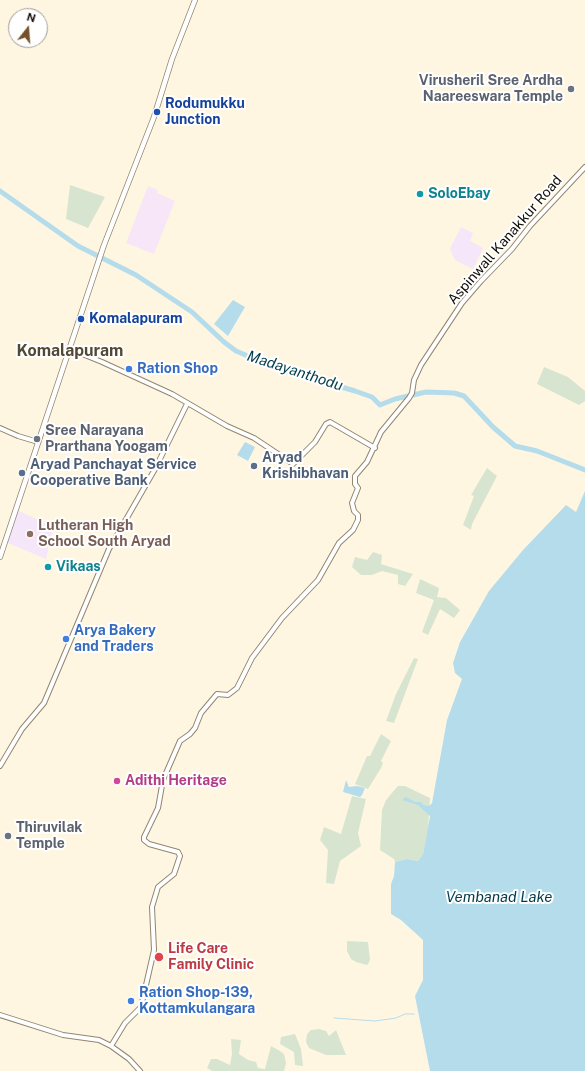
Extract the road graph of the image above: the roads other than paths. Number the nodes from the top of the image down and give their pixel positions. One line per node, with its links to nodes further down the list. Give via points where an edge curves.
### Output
1 (195, 0): 3 (main road, via 172,59 154,117 104,245)
2 (585, 167): 7 (main road, Aspinwall Kanakkur Road, via 462,303 421,365 414,380 412,393 381,432)
3 (70, 350): 4 (main road, via 146,381); 6 (main road)
4 (187, 404): 7 (main road, via 254,438 293,464 330,422); 9 (main road, via 155,469 109,549 44,703 22,729)
5 (0, 428): 6 (main road)
6 (38, 442): 8 (main road)
7 (375, 448): 11 (main road, Aspinwall Kanakkur Road, via 356,476 355,484 358,488 352,502 358,520 353,530 339,543 318,580 282,618 252,658 237,688 228,695 217,694 201,713 188,738 180,741 163,780 158,808 145,832 144,840 151,845 159,845 178,852 180,856 174,874 158,887 151,909 154,950 141,1007 125,1023)
8 (0, 557)
9 (0, 766)
10 (0, 1015): 11 (main road, via 63,1035 92,1038)
11 (111, 1046): 12 (main road, via 134,1062)
12 (140, 1071)

